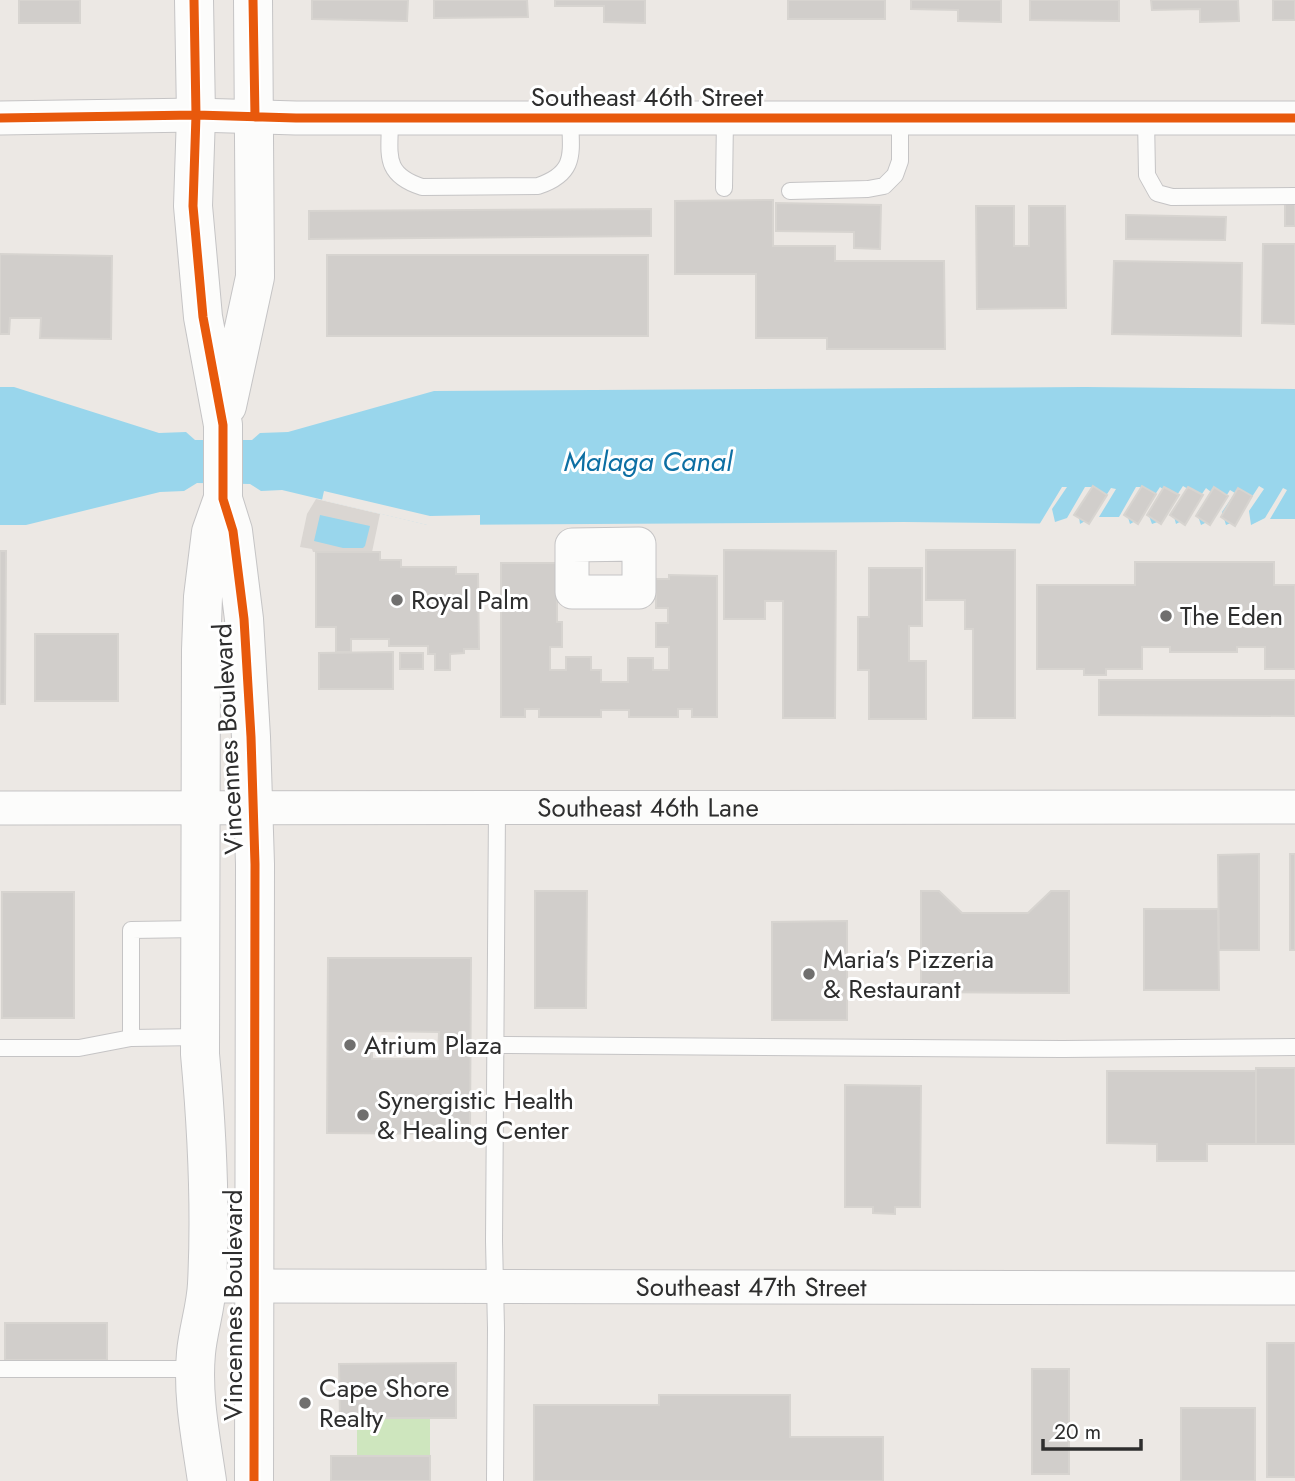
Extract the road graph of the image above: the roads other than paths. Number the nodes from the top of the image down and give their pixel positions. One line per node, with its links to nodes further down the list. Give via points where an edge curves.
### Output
1 (194, 0): 3 (street, Vincennes Boulevard)
2 (253, 0): 4 (street, Vincennes Boulevard)
3 (196, 116): 4 (street, Southeast 46th Street); 5 (street, Southeast 46th Street); 15 (street, Vincennes Boulevard, via 193,206 204,317)
4 (254, 117): 6 (street, Southeast 46th Street); 15 (street, Vincennes Boulevard, via 254,277)
5 (0, 118)
6 (390, 118): 7 (street, Southeast 46th Street); 7 (lane, via 391,161 396,174 422,187 538,186 554,181 571,159)
7 (570, 118): 8 (street, Southeast 46th Street)
8 (725, 118): 9 (street, Southeast 46th Street); 12 (lane)
9 (900, 118): 10 (street, Southeast 46th Street); 13 (lane, via 900,161 884,186)
10 (1146, 118): 11 (street, Southeast 46th Street); 14 (lane, via 1147,175 1157,193 1172,197)
11 (1295, 118)
12 (724, 188)
13 (790, 191)
14 (1295, 196)
15 (223, 425): 16 (street, Vincennes Boulevard)
16 (223, 499): 19 (street, Vincennes Boulevard, via 211,531 202,597); 20 (street, Vincennes Boulevard, via 233,531 244,619)
17 (1295, 807): 21 (street, Southeast 46th Lane)
18 (0, 808): 19 (street, Southeast 46th Lane)
19 (200, 808): 20 (street, Southeast 46th Lane); 22 (street, Vincennes Boulevard)
20 (253, 808): 21 (street, Southeast 46th Lane); 29 (street, Vincennes Boulevard)
21 (496, 808): 25 (lane)
22 (199, 929): 23 (street, Vincennes Boulevard); 24 (lane, via 131,930)
23 (200, 1037): 24 (lane); 28 (street, Vincennes Boulevard, via 206,1117)
24 (131, 1038): 27 (lane, via 79,1048)
25 (496, 1045): 26 (lane); 30 (lane)
26 (1295, 1047)
27 (0, 1048)
28 (207, 1286): 29 (street, Southeast 47th Street); 33 (street, Vincennes Boulevard)
29 (254, 1286): 30 (street, Southeast 47th Street); 35 (street, Vincennes Boulevard)
30 (495, 1287): 31 (street, Southeast 47th Street); 36 (lane)
31 (1295, 1288)
32 (0, 1369): 33 (lane)
33 (196, 1369): 34 (street, Vincennes Boulevard)
34 (208, 1481)
35 (254, 1481)
36 (495, 1481)

